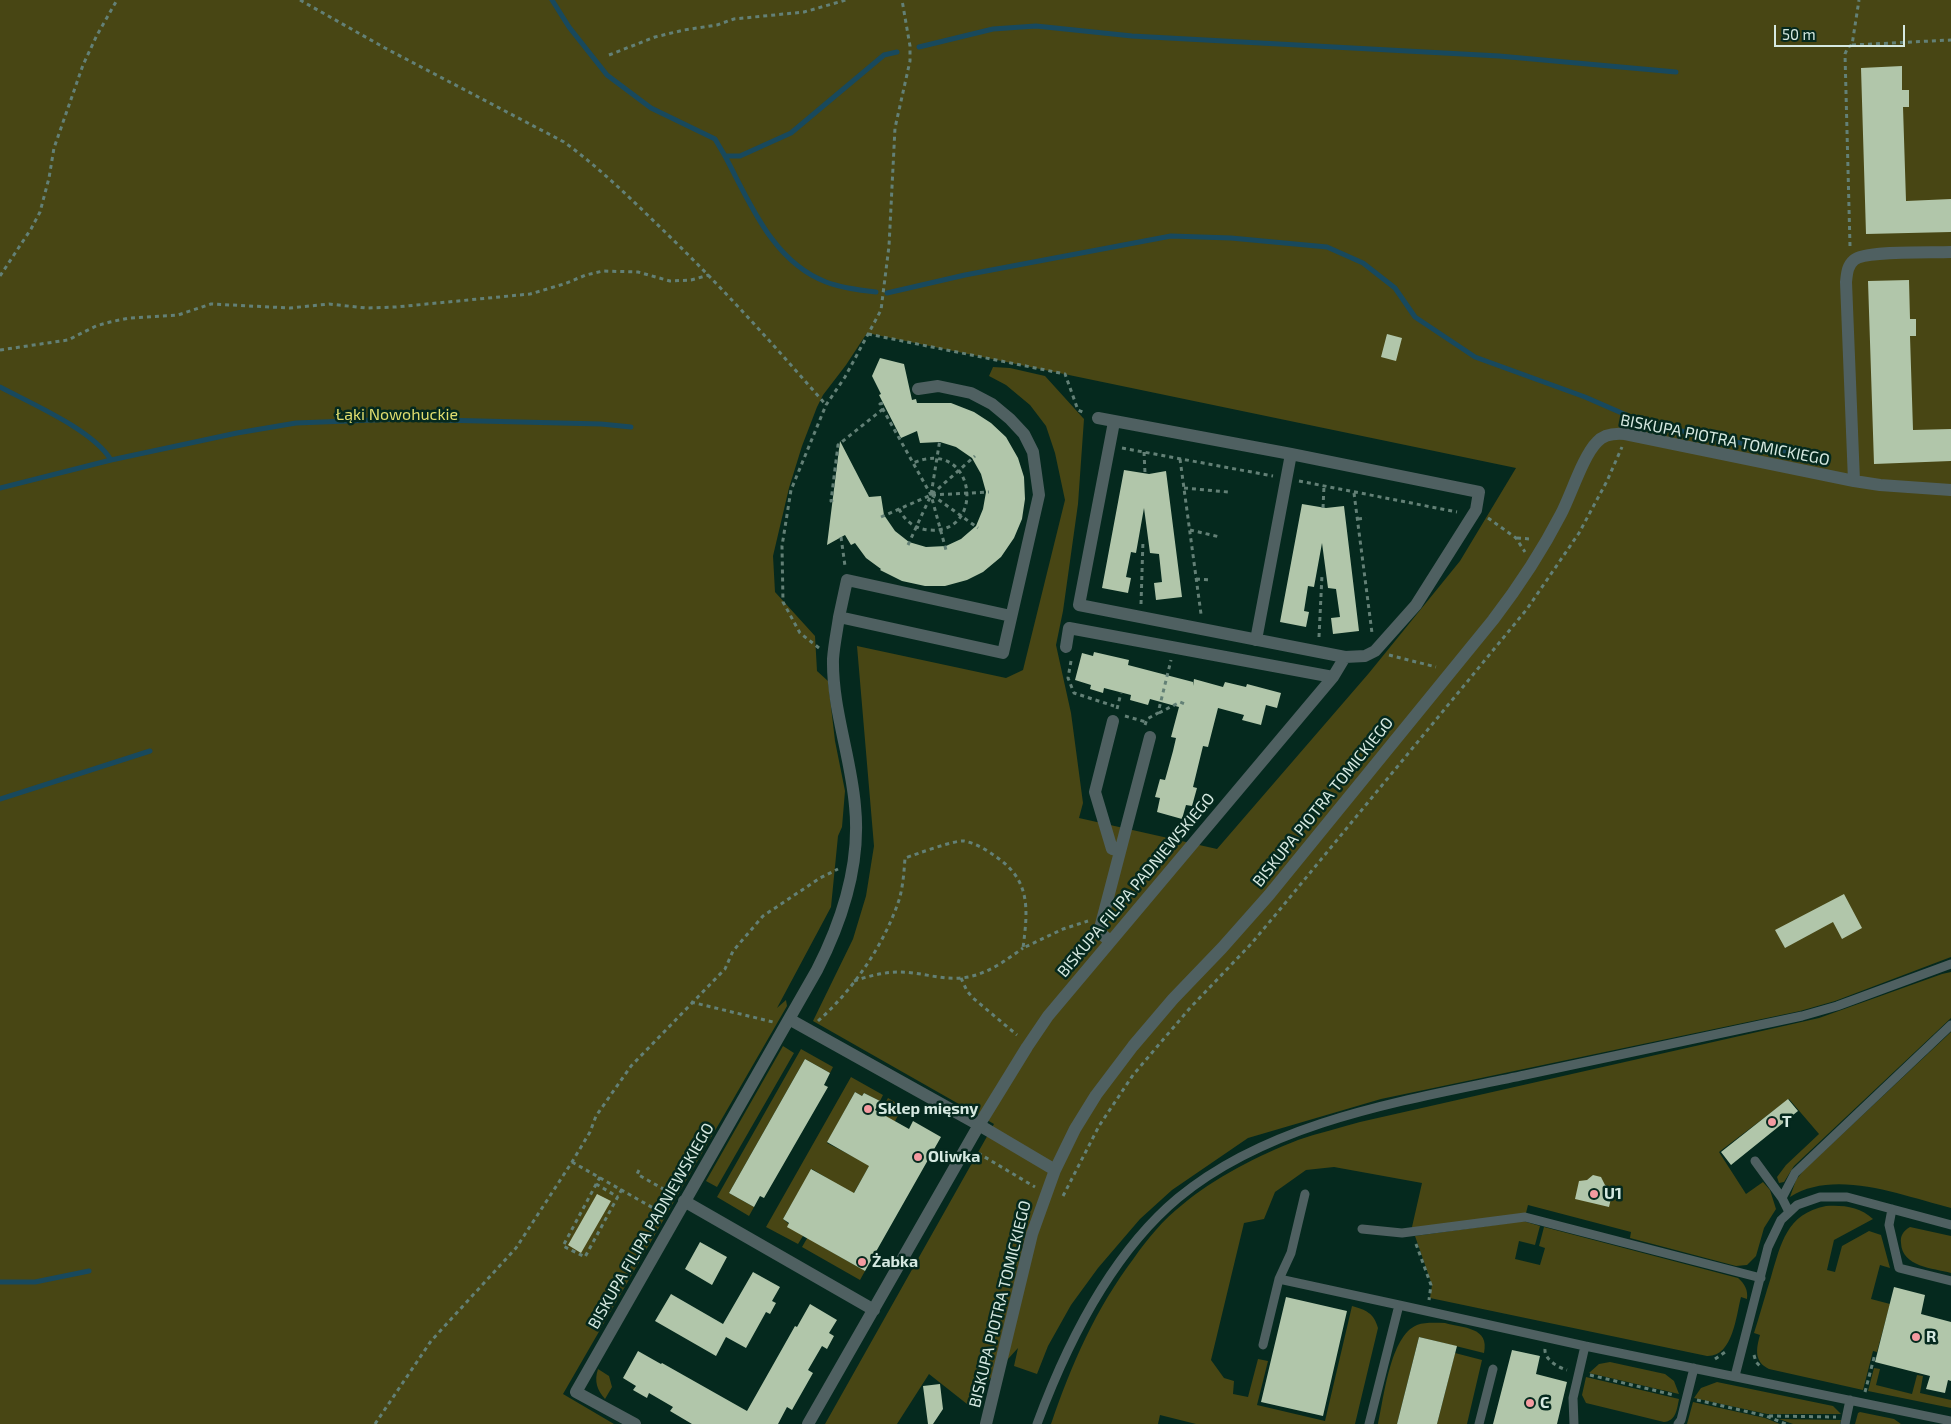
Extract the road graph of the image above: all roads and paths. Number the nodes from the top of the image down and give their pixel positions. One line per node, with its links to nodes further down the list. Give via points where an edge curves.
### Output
1 (116, 0): 12 (path, via 83,65 54,148 40,212)
2 (300, 0): 11 (path, via 564,142 613,181)
3 (846, 0): 8 (path, via 804,12 734,19 684,30 655,37)
4 (902, 0): 13 (path, via 910,61 893,150 889,246 881,310)
5 (1859, 0): 7 (path)
6 (1951, 40): 7 (path)
7 (1852, 45): 10 (path, via 1848,46 1845,54)
8 (609, 55)
9 (1951, 252): 10 (street, via 1869,255)
10 (1851, 263): 32 (street, BISKUPA PIOTRA TOMICKIEGO, via 1846,282)
11 (708, 274): 14 (path, via 691,280 670,281 638,272 603,271 530,294 396,307 329,304 290,308 211,304 178,316 110,322 68,340); 17 (path)
12 (0, 276)
13 (868, 334): 17 (path); 19 (path, via 1065,374 1078,410)
14 (0, 350)
15 (918, 389): 66 (street, via 938,386 978,396 1010,419 1024,434 1033,452 1039,495)
16 (883, 403): 18 (path, via 880,404)
17 (826, 406): 75 (path, via 791,490 782,546 783,602 800,633)
18 (883, 409): 28 (path); 41 (path, via 838,445)
19 (1098, 418): 20 (street)
20 (1114, 422): 22 (street); 24 (street)
21 (940, 438): 26 (path)
22 (1109, 445): 23 (path); 68 (street, via 1079,605)
23 (1144, 452): 27 (path); 30 (path)
24 (1291, 454): 31 (street); 44 (street, via 1479,492)
25 (975, 456): 29 (path)
26 (937, 458): 28 (path); 29 (path); 40 (path)
27 (1180, 459): 31 (path); 34 (path)
28 (913, 463): 40 (path)
29 (959, 470): 39 (path); 40 (path)
30 (1145, 473)
31 (1286, 479): 33 (path); 69 (street)
32 (1854, 481): 35 (street, BISKUPA PIOTRA TOMICKIEGO); 58 (street, BISKUPA PIOTRA TOMICKIEGO, via 1629,435 1608,435 1598,440 1590,451)
33 (1324, 486): 38 (path); 42 (path)
34 (1184, 488): 37 (path); 52 (path)
35 (1951, 490)
36 (989, 492): 39 (path)
37 (1228, 492)
38 (1354, 492): 44 (path); 47 (path)
39 (968, 493): 40 (path); 45 (path)
40 (931, 495): 43 (path); 45 (path); 49 (path); 51 (path)
41 (833, 500)
42 (1323, 508)
43 (899, 509): 46 (path); 49 (path)
44 (1474, 513): 58 (path, via 1516,538 1522,549); 72 (street, via 1416,605)
45 (961, 516): 50 (path); 51 (path)
46 (881, 517)
47 (1358, 518): 48 (path); 60 (path)
48 (1366, 518)
49 (916, 527): 51 (path); 56 (path)
50 (978, 528)
51 (940, 529): 57 (path)
52 (1190, 530): 54 (path); 62 (path)
53 (842, 537): 63 (path)
54 (1220, 537)
55 (1143, 540): 68 (path)
56 (908, 545)
57 (946, 550)
58 (1535, 560): 76 (street, BISKUPA PIOTRA TOMICKIEGO, via 1509,599)
59 (1370, 565): 60 (path)
60 (1364, 566): 72 (path)
61 (1322, 575): 73 (path)
62 (1196, 579): 64 (path); 65 (path)
63 (847, 580): 66 (street); 67 (street, BISKUPA FILIPA PADNIEWSKIEGO)
64 (1212, 580)
65 (1200, 608)
66 (1011, 616): 67 (street, via 1002,653)
67 (839, 617): 75 (street, BISKUPA FILIPA PADNIEWSKIEGO)
68 (1141, 617): 69 (street)
69 (1256, 640): 73 (street)
70 (1066, 647): 71 (street, via 1069,628); 79 (path, via 1074,649 1068,678 1074,693)
71 (1174, 647): 77 (street); 80 (path)
72 (1375, 651): 74 (street, via 1365,656); 76 (path)
73 (1318, 652): 74 (street)
74 (1345, 657): 77 (street, BISKUPA FILIPA PADNIEWSKIEGO)
75 (833, 659): 85 (street, BISKUPA FILIPA PADNIEWSKIEGO, via 855,806)
76 (1451, 671): 102 (street, BISKUPA PIOTRA TOMICKIEGO, via 1269,895 1133,1046 1096,1095 1075,1129)
77 (1333, 677): 87 (street, BISKUPA FILIPA PADNIEWSKIEGO)
78 (1185, 704): 80 (path, via 1180,702)
79 (1117, 707)
80 (1158, 713): 82 (path)
81 (1118, 718): 82 (path); 84 (street, via 1095,792 1112,849)
82 (1146, 722): 83 (path, via 1144,730)
83 (1150, 737): 84 (street)
84 (1120, 851): 86 (street)
85 (855, 862): 92 (path, via 820,878 763,916 733,951 725,969); 93 (street, BISKUPA FILIPA PADNIEWSKIEGO, via 837,928)
86 (1103, 918): 87 (street, via 1099,932); 88 (path, via 1063,929)
87 (1110, 941): 96 (street, BISKUPA FILIPA PADNIEWSKIEGO)
88 (1023, 948): 90 (path, via 994,968); 91 (path, via 1026,928 1023,887 1008,864 985,849 964,841 905,858 900,898 887,929)
89 (1951, 964): 139 (lane, via 1802,1016 1384,1105 1287,1135 1248,1152 1214,1171 1178,1198 1149,1226 1110,1274 1054,1379)
90 (961, 978): 91 (path, via 900,972); 96 (path, via 973,998 1012,1030)
91 (854, 981): 95 (path, via 829,1012)
92 (691, 1002): 93 (path); 100 (path, via 631,1066 596,1116)
93 (787, 1022): 95 (street); 110 (street, BISKUPA FILIPA PADNIEWSKIEGO)
94 (1951, 1025): 109 (lane, via 1795,1172)
95 (809, 1029): 97 (street)
96 (1026, 1047): 97 (street, BISKUPA FILIPA PADNIEWSKIEGO)
97 (980, 1125): 98 (street, BISKUPA FILIPA PADNIEWSKIEGO); 102 (street)
98 (968, 1145): 106 (path, via 1034,1185); 122 (street, BISKUPA FILIPA PADNIEWSKIEGO)
99 (1755, 1160): 109 (lane)
100 (572, 1162): 103 (path); 135 (path, via 516,1248 431,1341)
101 (639, 1170): 110 (path, via 637,1174)
102 (1056, 1170): 138 (street, BISKUPA PIOTRA TOMICKIEGO, via 1032,1234)
103 (600, 1177): 104 (path); 105 (path)
104 (596, 1184): 108 (path); 108 (path, via 563,1246 585,1257)
105 (622, 1189): 108 (path); 113 (path)
106 (1037, 1190)
107 (1305, 1194): 118 (lane, via 1292,1253)
108 (618, 1197)
109 (1782, 1198): 112 (lane)
110 (684, 1201): 113 (street, BISKUPA FILIPA PADNIEWSKIEGO); 122 (street)
111 (1892, 1209): 112 (lane, via 1833,1196 1810,1200); 114 (lane); 119 (lane, via 1889,1225 1898,1268)
112 (1789, 1212): 117 (lane, via 1774,1232)
113 (673, 1220): 136 (street, BISKUPA FILIPA PADNIEWSKIEGO, via 576,1392)
114 (1951, 1225)
115 (1362, 1229): 116 (lane)
116 (1412, 1232): 117 (lane, via 1524,1217); 120 (path, via 1431,1285)
117 (1761, 1278): 129 (lane)
118 (1279, 1279): 121 (lane); 124 (lane)
119 (1951, 1280)
120 (1429, 1300)
121 (1399, 1305): 123 (lane); 140 (lane)
122 (874, 1310): 137 (street, BISKUPA FILIPA PADNIEWSKIEGO)
123 (1547, 1338): 125 (lane); 128 (path, via 1546,1357 1563,1369)
124 (1262, 1345)
125 (1585, 1346): 126 (lane); 128 (lane)
126 (1694, 1368): 129 (lane); 130 (lane)
127 (1493, 1369): 141 (lane)
128 (1579, 1373): 130 (path); 142 (lane, via 1573,1398)
129 (1735, 1376): 131 (lane)
130 (1687, 1398): 132 (path); 143 (lane)
131 (1850, 1400): 133 (lane); 134 (lane)
132 (1766, 1416): 133 (path); 144 (path)
133 (1845, 1421)
134 (1951, 1421)
135 (375, 1424)
136 (634, 1424)
137 (808, 1424)
138 (986, 1424)
139 (1038, 1424)
140 (1369, 1424)
141 (1479, 1424)
142 (1574, 1424)
143 (1678, 1424)
144 (1786, 1424)

